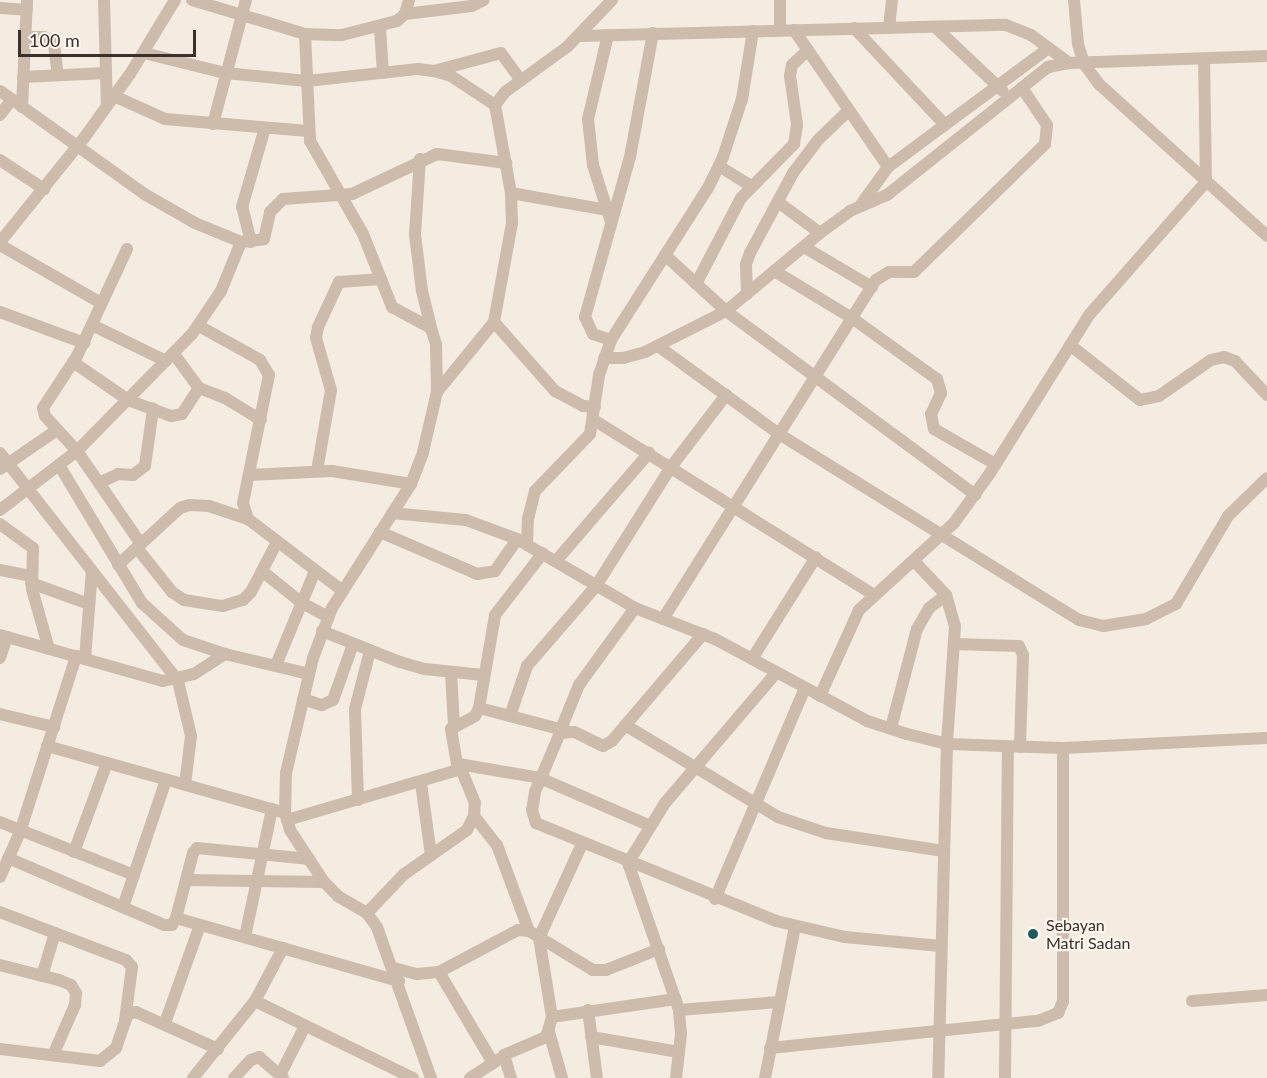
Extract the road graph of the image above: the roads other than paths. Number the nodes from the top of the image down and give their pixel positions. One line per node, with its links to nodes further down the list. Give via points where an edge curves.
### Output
1 (104, 0): 35 (street)
2 (175, 0): 29 (street)
3 (192, 0): 13 (street)
4 (246, 0): 13 (street)
5 (410, 0): 14 (street)
6 (484, 0): 14 (street, via 472,6)
7 (612, 0): 25 (street)
8 (780, 0): 19 (street)
9 (892, 0): 18 (street)
10 (1075, 0): 33 (street, via 1078,44)
11 (27, 5): 12 (street); 26 (street)
12 (0, 8)
13 (240, 14): 23 (street); 36 (street)
14 (405, 14): 16 (street)
15 (936, 27): 18 (street); 27 (street, via 1006,25); 42 (street)
16 (380, 28): 23 (street, via 342,35); 37 (street)
17 (854, 28): 18 (street); 20 (street); 52 (street)
18 (889, 28)
19 (780, 30): 20 (street); 21 (street)
20 (794, 30): 28 (street)
21 (753, 31): 22 (street); 59 (street, via 742,99)
22 (653, 33): 24 (street); 70 (street, via 632,148)
23 (305, 34): 40 (street)
24 (608, 35): 25 (street); 70 (street, via 588,119 593,165)
25 (579, 36): 41 (street)
26 (25, 37): 38 (street, via 44,38 54,44); 39 (street)
27 (1049, 48): 32 (street); 42 (street)
28 (808, 50): 49 (street); 64 (street, via 792,65 790,76 797,124 794,144 772,169)
29 (144, 53): 36 (street); 46 (street)
30 (1267, 56): 31 (street)
31 (1204, 59): 33 (street); 63 (street)
32 (1069, 63): 33 (street); 43 (street, via 1048,68)
33 (1084, 64): 63 (street, via 1100,85)
34 (434, 71): 37 (street); 41 (street, via 501,53); 48 (street, via 451,76)
35 (106, 73): 38 (street); 46 (street)
36 (225, 73): 40 (street); 51 (street)
37 (383, 73): 40 (street)
38 (58, 75): 39 (street)
39 (23, 77): 47 (street)
40 (307, 81): 54 (street)
41 (521, 81): 48 (street)
42 (997, 86): 45 (street); 52 (street)
43 (1022, 88): 45 (street); 81 (street, via 1047,125 1045,144 914,272 882,274)
44 (0, 91): 47 (street)
45 (1010, 98): 69 (street, via 887,195)
46 (111, 101): 51 (street, via 153,116); 55 (street)
47 (17, 103): 50 (street); 55 (street)
48 (495, 105): 58 (street)
49 (849, 110): 60 (street); 68 (street, via 805,155)
50 (0, 115)
51 (213, 124): 53 (street)
52 (945, 125): 60 (street)
53 (265, 128): 54 (street); 73 (street, via 242,207)
54 (308, 131): 67 (street, via 313,150)
55 (77, 147): 65 (street); 73 (street, via 172,211)
56 (420, 159): 58 (street, via 437,154); 61 (street); 62 (street)
57 (0, 160): 65 (street)
58 (506, 163): 66 (street)
59 (719, 166): 64 (street); 77 (street)
60 (888, 166): 69 (street)
61 (401, 174): 62 (street); 67 (street)
62 (419, 178): 90 (street, via 417,251)
63 (1206, 182): 72 (street); 93 (street, via 1115,281)
64 (750, 185): 80 (street)
65 (44, 189): 74 (street)
66 (512, 193): 70 (street); 87 (street, via 508,254)
67 (341, 197): 73 (street, via 283,199 270,212 264,239); 79 (street, via 363,234)
68 (778, 202): 71 (street); 82 (street, via 746,264)
69 (860, 206): 71 (street)
70 (609, 216): 91 (street, via 585,317 593,334)
71 (819, 233): 75 (street)
72 (1267, 236)
73 (246, 242): 89 (street)
74 (0, 244): 83 (street)
75 (804, 247): 78 (street); 81 (street)
76 (128, 249): 83 (street)
77 (665, 255): 80 (street); 91 (street)
78 (776, 272): 82 (street); 86 (street)
79 (381, 279): 90 (street, via 392,307); 116 (street, via 339,282 318,327 316,338 331,390)
80 (696, 284): 84 (street)
81 (872, 287): 86 (street)
82 (747, 294): 84 (street)
83 (101, 303): 88 (street)
84 (726, 311): 94 (street); 98 (street)
85 (0, 312): 92 (street)
86 (852, 318): 98 (street); 112 (street, via 937,380 941,393 931,414 934,429)
87 (494, 322): 100 (street); 105 (street, via 555,391)
88 (92, 325): 92 (street); 95 (street)
89 (199, 326): 95 (street); 106 (street, via 266,367 268,386)
90 (431, 328): 100 (street, via 436,344)
91 (611, 340): 96 (street)
92 (84, 343): 97 (street)
93 (1070, 345): 101 (street, via 1140,400 1159,396 1211,360 1224,357 1235,361); 112 (street)
94 (658, 346): 96 (street, via 623,358); 102 (street)
95 (170, 357): 99 (street); 103 (street)
96 (604, 358): 105 (street)
97 (73, 362): 103 (street); 107 (street, via 43,408)
98 (815, 376): 108 (street); 122 (street)
99 (199, 388): 104 (street, via 182,414 171,416); 106 (street, via 225,398)
100 (437, 392): 120 (street)
101 (1267, 394)
102 (726, 395): 108 (street); 115 (street)
103 (128, 400): 104 (street); 109 (street)
104 (153, 409): 119 (street, via 145,466 133,475 118,474)
105 (595, 413): 111 (street); 130 (street, via 582,446 535,491)
106 (261, 420): 117 (street)
107 (57, 430): 109 (street); 114 (street)
108 (779, 434): 123 (street); 129 (street)
109 (77, 451): 113 (street); 119 (street)
110 (0, 453): 114 (street)
111 (649, 453): 115 (street); 135 (street)
112 (995, 464): 122 (street)
113 (58, 465): 121 (street); 137 (street)
114 (5, 467): 121 (street)
115 (671, 467): 123 (street); 143 (street)
116 (317, 471): 117 (street); 120 (street)
117 (249, 475): 126 (street, via 243,502)
118 (1267, 478): 129 (street, via 1239,503 1215,534 1176,604 1162,614 1125,624 1103,626 1079,620)
119 (99, 483): 132 (street)
120 (411, 484): 125 (street)
121 (28, 489): 124 (street); 139 (street)
122 (976, 495): 129 (street)
123 (734, 506): 134 (street); 151 (street)
124 (0, 510)
125 (392, 513): 128 (street); 130 (street, via 466,520)
126 (248, 519): 131 (street); 132 (street, via 209,506 189,505 180,508)
127 (0, 524): 142 (street, via 33,548)
128 (380, 532): 130 (street, via 477,574 495,571); 144 (street)
129 (942, 535): 136 (street)
130 (522, 542): 133 (street)
131 (276, 544): 140 (street); 141 (street)
132 (139, 546): 137 (street); 140 (street, via 172,592 197,604 223,606 243,600)
133 (543, 553): 135 (street); 167 (street, via 495,615)
134 (816, 557): 145 (street); 162 (street)
135 (556, 561): 143 (street)
136 (914, 561): 145 (street); 146 (street)
137 (118, 565): 159 (street, via 157,620 183,640)
138 (0, 570): 142 (street)
139 (92, 571): 148 (street); 168 (street)
140 (262, 571): 147 (street)
141 (315, 571): 144 (street); 147 (street)
142 (31, 580): 148 (street); 157 (street)
143 (596, 586): 149 (street); 174 (street, via 527,666)
144 (343, 591): 150 (street)
145 (874, 595): 170 (street, via 849,629)
146 (946, 595): 156 (street, via 955,626); 178 (street, via 929,608 917,629)
147 (302, 603): 150 (street); 163 (street)
148 (89, 604): 161 (street)
149 (635, 608): 151 (street); 179 (street, via 579,685)
150 (328, 617): 152 (street)
151 (663, 619): 153 (street)
152 (322, 631): 155 (street); 166 (street)
153 (703, 634): 162 (street); 176 (street)
154 (3, 636): 157 (street); 160 (street)
155 (353, 644): 158 (street); 171 (street, via 333,700 322,705)
156 (954, 644): 181 (street); 183 (street, via 1019,646 1023,655)
157 (49, 649): 161 (street)
158 (370, 651): 164 (street, via 417,667); 192 (street, via 355,710)
159 (225, 654): 163 (street); 168 (street)
160 (0, 658)
161 (81, 658): 168 (street, via 163,681); 177 (street)
162 (752, 659): 165 (street)
163 (276, 665): 166 (street)
164 (451, 673): 167 (street); 175 (street)
165 (776, 673): 169 (street); 187 (street)
166 (309, 674): 171 (street)
167 (483, 675): 172 (street)
168 (178, 681): 191 (street, via 190,736)
169 (805, 688): 170 (street); 193 (street)
170 (820, 696): 178 (street)
171 (303, 699): 194 (street)
172 (478, 708): 174 (street); 175 (street, via 468,720)
173 (0, 714): 177 (street)
174 (510, 716): 179 (street)
175 (454, 725): 186 (street, via 451,729)
176 (625, 725): 179 (street, via 603,746); 187 (street)
177 (54, 727): 182 (street)
178 (891, 728): 181 (street)
179 (564, 730): 188 (street, via 555,740)
180 (1267, 738): 184 (street)
181 (947, 744): 183 (street); 200 (street)
182 (47, 746): 185 (street); 198 (street)
183 (1014, 747): 184 (street); 239 (street)
184 (1063, 748): 239 (street, via 1063,1001 1049,1019)
185 (107, 763): 189 (street); 201 (street)
186 (459, 764): 188 (street); 190 (street, via 452,774); 195 (street, via 475,803)
187 (695, 768): 193 (street); 197 (street)
188 (540, 778): 197 (street); 199 (street, via 532,810 536,823)
189 (166, 780): 191 (street); 207 (street)
190 (422, 783): 192 (street); 203 (street)
191 (185, 785): 194 (street)
192 (358, 800): 194 (street)
193 (756, 804): 200 (street, via 778,817 826,833); 212 (street)
194 (281, 814): 202 (street); 205 (street)
195 (474, 816): 203 (street, via 467,830); 220 (street, via 497,845)
196 (0, 822): 198 (street)
197 (648, 825): 206 (street)
198 (20, 832): 201 (street); 204 (street)
199 (582, 844): 206 (street); 220 (street)
200 (944, 851): 222 (street)
201 (74, 852): 207 (street)
202 (262, 854): 205 (street); 209 (street, via 198,848); 210 (street)
203 (431, 855): 215 (street, via 403,875)
204 (8, 858): 208 (street); 213 (street)
205 (309, 859): 211 (street)
206 (628, 863): 212 (street); 224 (street)
207 (134, 874): 213 (street)
208 (0, 877)
209 (186, 880): 210 (street); 216 (street)
210 (257, 882): 211 (street); 221 (street)
211 (324, 882): 215 (street, via 338,896)
212 (715, 899): 218 (street)
213 (123, 907): 216 (street, via 164,925 172,925)
214 (0, 912): 219 (street)
215 (367, 913): 226 (street)
216 (176, 918): 217 (street)
217 (200, 925): 221 (street); 238 (street)
218 (795, 926): 222 (street, via 845,938); 233 (street)
219 (55, 933): 228 (street); 237 (street, via 126,960 132,967)
220 (534, 934): 224 (street, via 593,970 606,970); 227 (street, via 507,934); 236 (street)
221 (245, 938): 223 (street)
222 (941, 946): 241 (street)
223 (283, 948): 229 (street); 231 (street)
224 (659, 949): 234 (street)
225 (0, 965): 228 (street)
226 (394, 968): 227 (street, via 417,974); 229 (street)
227 (439, 972): 250 (street)
228 (42, 976): 248 (street, via 71,985 76,993 75,1005)
229 (399, 981): 255 (street)
230 (1267, 995): 232 (street)
231 (255, 1001): 240 (street); 246 (street)
232 (1191, 1001)
233 (779, 1002): 234 (street); 244 (street)
234 (677, 1004): 235 (street); 247 (street)
235 (588, 1010): 236 (street); 243 (street)
236 (552, 1017): 242 (street)
237 (125, 1020): 238 (street, via 136,1012); 248 (street, via 110,1056 90,1062)
238 (165, 1023): 246 (street)
239 (1003, 1023): 241 (street); 263 (street)
240 (305, 1026): 251 (street); 254 (street)
241 (939, 1029): 244 (street); 262 (street)
242 (549, 1032): 249 (street); 258 (street)
243 (591, 1037): 247 (street); 259 (street)
244 (770, 1048): 261 (street)
245 (0, 1049): 248 (street)
246 (218, 1049): 252 (street)
247 (679, 1052): 260 (street)
248 (53, 1055)
249 (504, 1055): 250 (street); 257 (street)
250 (493, 1063): 256 (street)
251 (282, 1076): 253 (street, via 260,1057 251,1060)
252 (193, 1078)
253 (234, 1078)
254 (413, 1078)
255 (431, 1078)
256 (470, 1078)
257 (511, 1078)
258 (562, 1078)
259 (597, 1078)
260 (676, 1078)
261 (765, 1078)
262 (938, 1078)
263 (1005, 1078)

